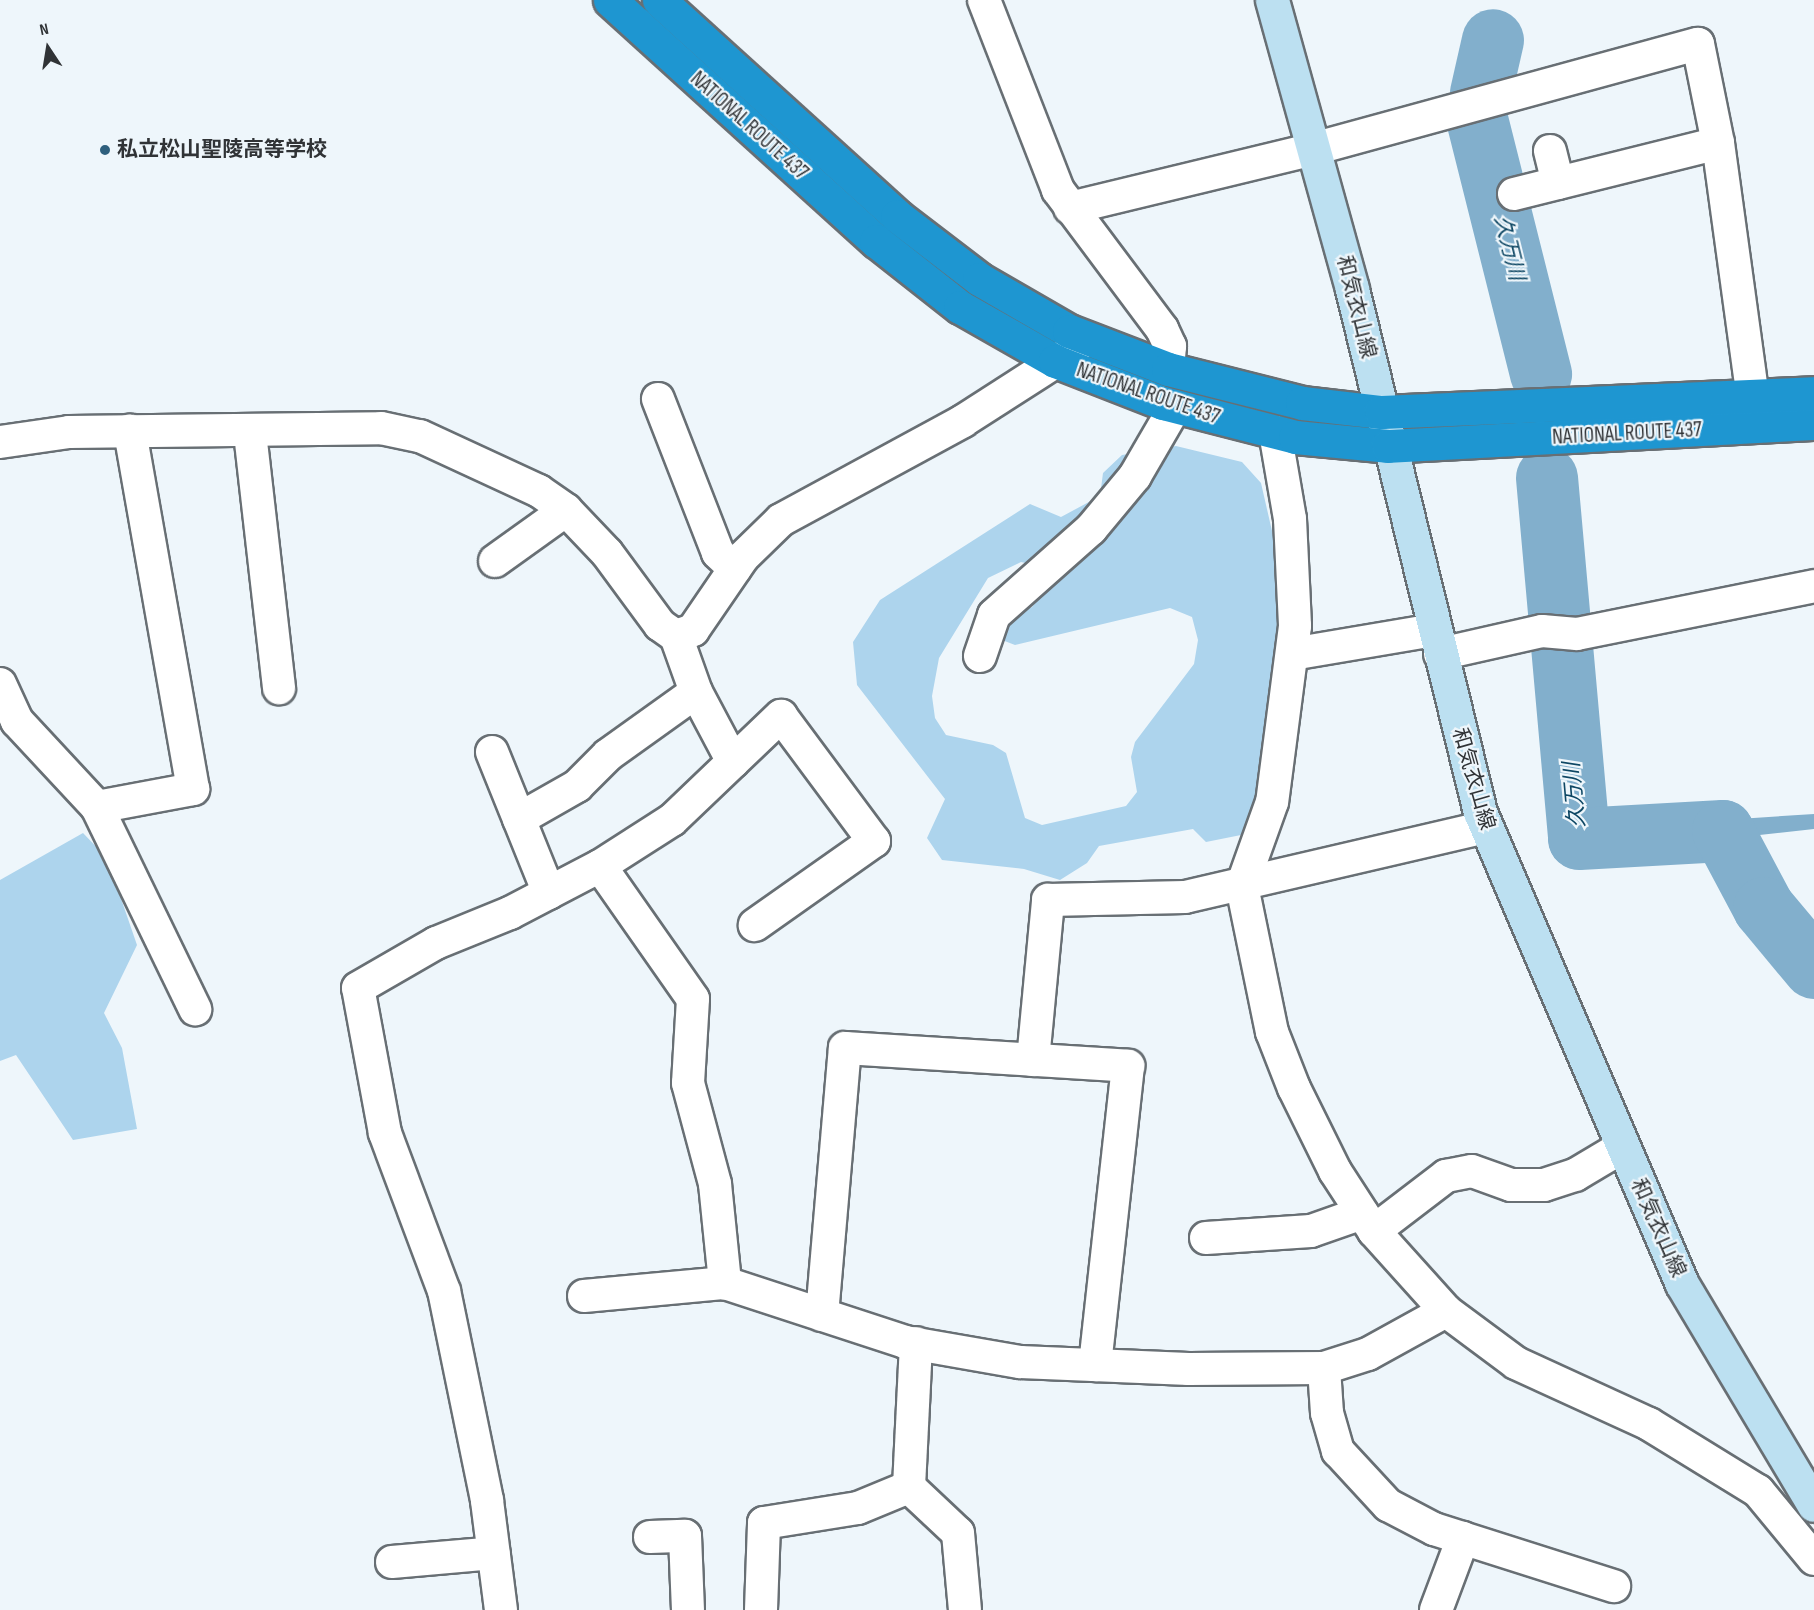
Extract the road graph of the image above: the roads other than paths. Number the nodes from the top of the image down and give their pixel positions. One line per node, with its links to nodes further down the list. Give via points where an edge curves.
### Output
1 (610, 0): 12 (highway, NATIONAL ROUTE 437, via 876,241 960,307)
2 (660, 0): 11 (highway, NATIONAL ROUTE 437, via 915,230 979,279)
3 (984, 0): 10 (street, via 1018,77 1058,190)
4 (1272, 0): 6 (main road, 和気衣山線)
5 (1718, 143): 6 (street, via 1698,44); 8 (street); 17 (street)
6 (1313, 149): 10 (street); 18 (main road, 和気衣山線)
7 (1550, 151): 8 (street)
8 (1558, 183): 9 (street)
9 (1514, 194)
10 (1070, 208): 13 (street, via 1162,329 1170,346)
11 (1090, 340): 12 (street); 13 (highway, NATIONAL ROUTE 437)
12 (1054, 361): 16 (highway, NATIONAL ROUTE 437); 27 (street, via 963,421 781,520)
13 (1168, 369): 18 (highway, NATIONAL ROUTE 437, via 1302,403)
14 (1814, 393): 17 (highway, NATIONAL ROUTE 437)
15 (658, 399): 27 (street, via 718,553)
16 (1175, 406): 21 (highway, NATIONAL ROUTE 437); 32 (street, via 1135,476 1091,530 994,615)
17 (1755, 411): 18 (highway, NATIONAL ROUTE 437); 19 (highway, NATIONAL ROUTE 437); 24 (highway, NATIONAL ROUTE 437)
18 (1381, 412): 24 (main road, 和気衣山線)
19 (1814, 423)
20 (130, 431): 22 (street); 23 (street, via 69,432); 39 (street, via 193,789)
21 (1275, 432): 24 (highway, NATIONAL ROUTE 437); 31 (street, via 1290,519)
22 (250, 433): 25 (street, via 381,428 420,436 539,491); 34 (street)
23 (0, 442)
24 (1388, 446): 30 (main road, 和気衣山線)
25 (566, 510): 26 (street); 29 (street, via 607,553 660,625)
26 (495, 561)
27 (735, 569): 29 (street, via 693,630)
28 (1814, 586): 30 (street, via 1577,634 1542,632)
29 (676, 636): 35 (street)
30 (1437, 642): 31 (street); 41 (main road, 和気衣山線)
31 (1292, 654): 43 (street, via 1272,802)
32 (980, 656)
33 (0, 684): 36 (street)
34 (279, 688)
35 (696, 692): 38 (street); 40 (street, via 608,755 577,786)
36 (9, 726): 39 (street)
37 (492, 752): 40 (street)
38 (733, 762): 42 (street, via 672,820); 45 (street, via 781,716 874,841)
39 (98, 807): 46 (street)
40 (519, 819): 44 (street)
41 (1486, 827): 43 (street); 48 (main road, 和気衣山線)
42 (600, 866): 44 (street); 51 (street, via 693,999 688,1083 715,1184)
43 (1242, 886): 47 (street, via 1133,901 1048,900); 49 (street, via 1272,1032 1335,1171)
44 (549, 893): 62 (street, via 436,943 358,988 385,1133 444,1291)
45 (755, 925)
46 (195, 1009)
47 (1033, 1060): 54 (street, via 845,1048); 56 (street, via 1128,1066)
48 (1622, 1147): 49 (street, via 1575,1175 1544,1185 1511,1185 1472,1171 1446,1176); 59 (main road, 和気衣山線, via 1683,1284)
49 (1368, 1222): 50 (street, via 1311,1231); 53 (street)
50 (1206, 1238)
51 (725, 1282): 52 (street); 54 (street)
52 (584, 1296)
53 (1446, 1311): 57 (street, via 1368,1354); 63 (street, via 1516,1363 1649,1424 1758,1491)
54 (822, 1315): 55 (street)
55 (916, 1343): 56 (street, via 1020,1362); 58 (street)
56 (1095, 1365): 57 (street)
57 (1324, 1368): 61 (street, via 1327,1413 1338,1451 1388,1505)
58 (909, 1487): 68 (street, via 858,1508 764,1523); 69 (street, via 958,1533)
59 (1814, 1505)
60 (650, 1537): 67 (street, via 685,1536)
61 (1463, 1538): 65 (street); 70 (street)
62 (494, 1553): 64 (street); 66 (street)
63 (1814, 1559)
64 (392, 1562)
65 (1614, 1586)
66 (501, 1610)
67 (688, 1610)
68 (761, 1610)
69 (965, 1610)
70 (1436, 1610)

